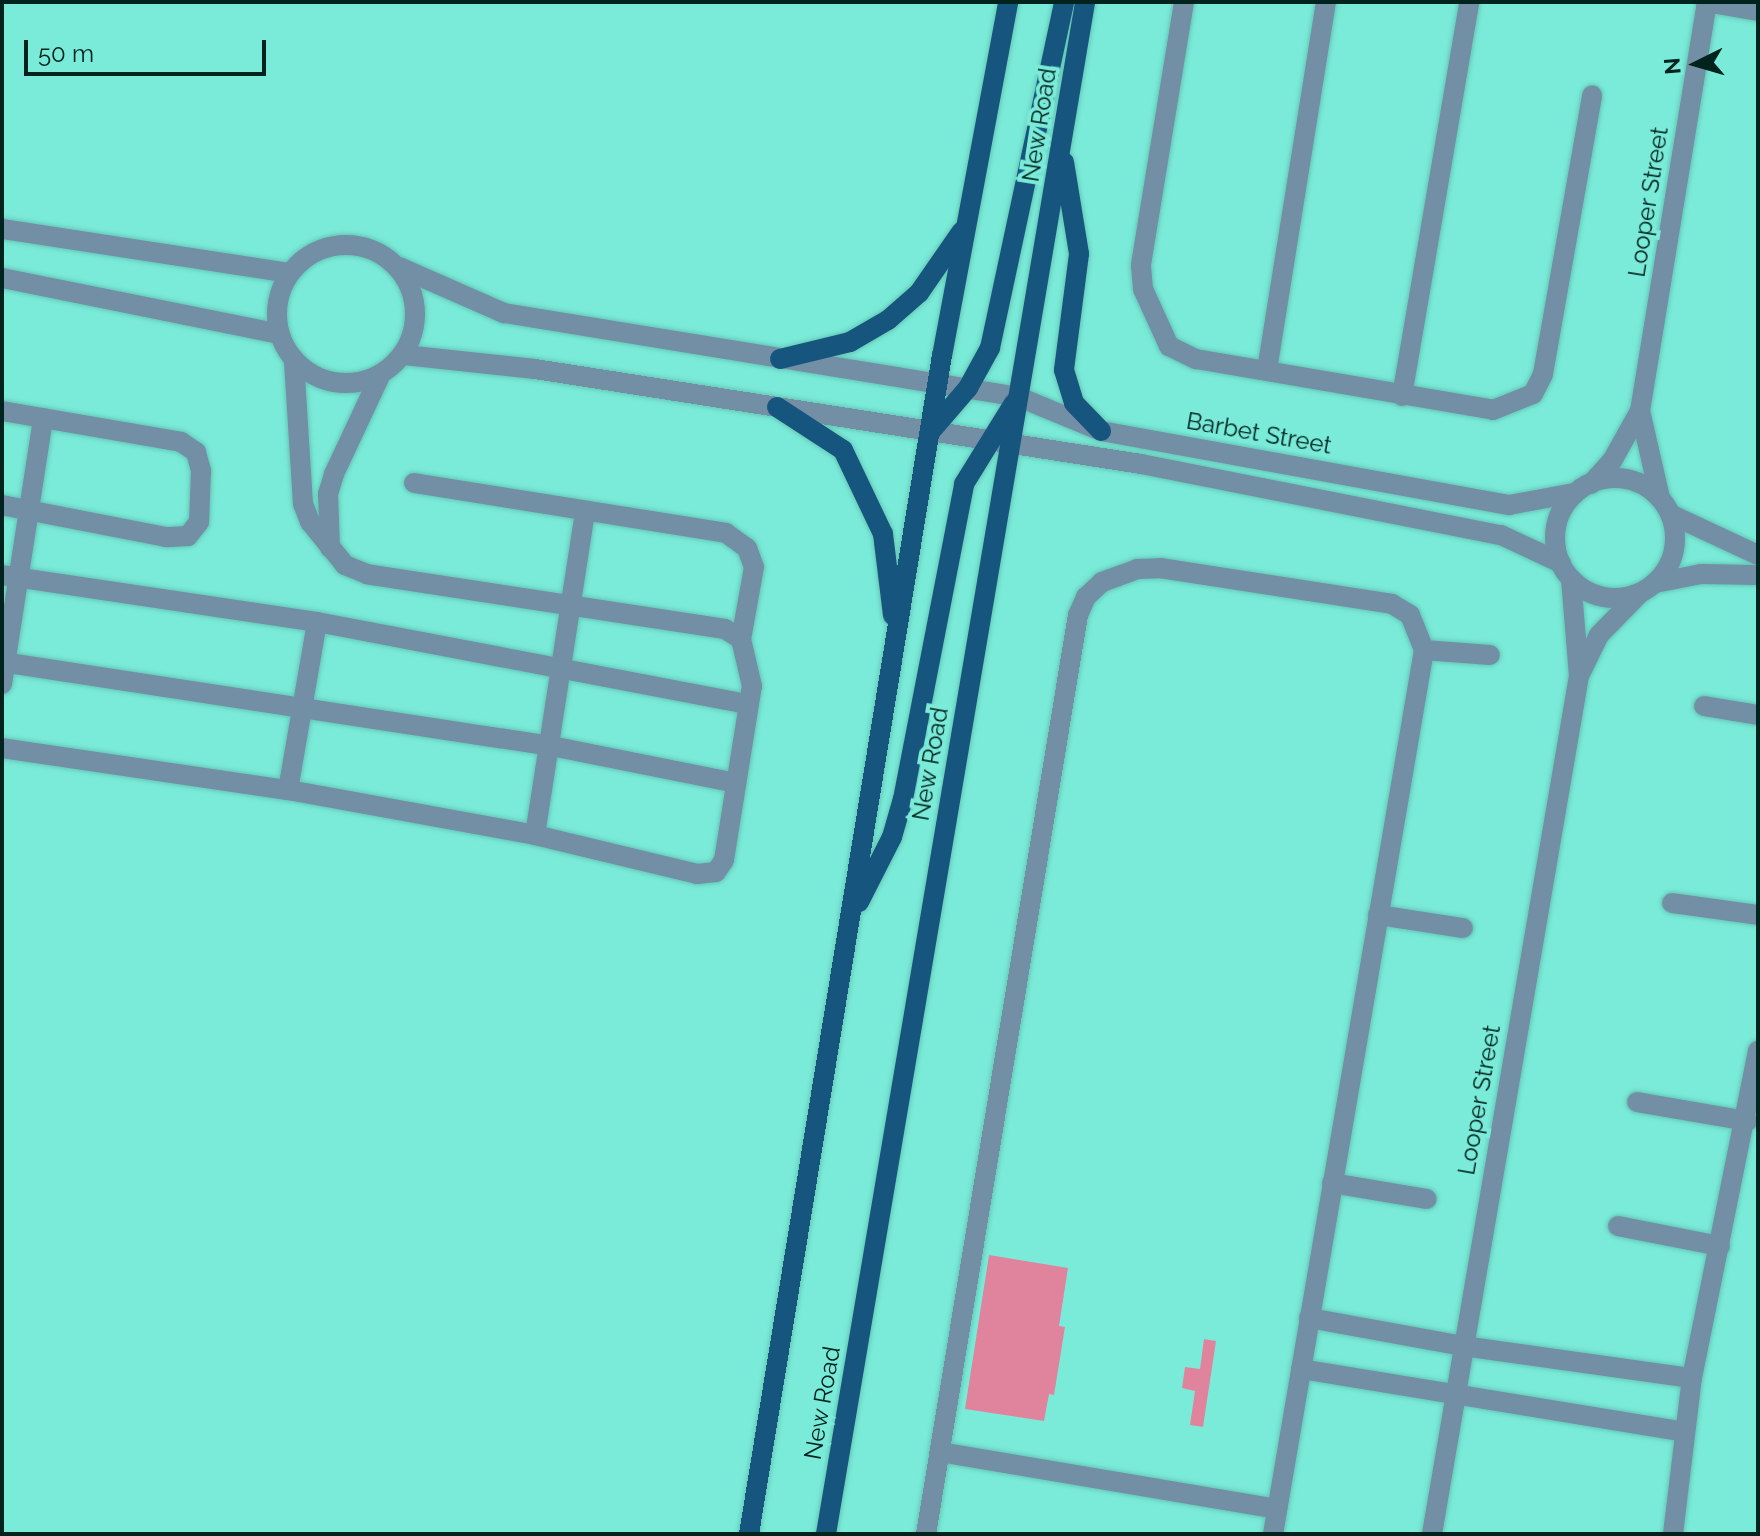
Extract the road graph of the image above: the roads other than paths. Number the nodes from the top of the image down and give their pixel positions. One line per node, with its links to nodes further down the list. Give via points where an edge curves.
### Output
1 (1008, 2): 11 (main road, New Road)
2 (1064, 2): 23 (main road, via 990,348)
3 (1085, 2): 10 (main road, New Road)
4 (1184, 2): 20 (street, via 1141,266 1143,289 1169,346 1181,354)
5 (1326, 2): 20 (street)
6 (1469, 2): 24 (street)
7 (1706, 2): 8 (street); 28 (street, Looper Street)
8 (1758, 11)
9 (1592, 95): 24 (street, via 1543,374 1533,394 1493,410)
10 (1062, 146): 25 (main road, New Road); 30 (main road, via 1079,254 1064,370 1074,403)
11 (968, 223): 18 (main road, via 919,293 888,320 850,342); 22 (main road, New Road)
12 (2, 229): 14 (street)
13 (399, 267): 14 (street, via 373,249 342,244 312,252); 17 (street, via 413,295 415,326); 18 (street, Barbet Street, via 504,313)
14 (289, 273): 16 (street, via 277,303)
15 (2, 278): 16 (street)
16 (279, 334): 19 (street)
17 (404, 355): 21 (street); 26 (street, via 470,360)
18 (780, 359): 22 (street, Barbet Street)
19 (294, 361): 21 (street, via 319,379 350,385); 40 (street, via 303,504)
20 (1267, 370): 24 (street)
21 (380, 376): 40 (street, via 328,494)
22 (938, 385): 23 (street, Barbet Street); 31 (main road, New Road)
23 (968, 388): 25 (street, Barbet Street); 31 (main road)
24 (1402, 396)
25 (1019, 397): 30 (street, Barbet Street); 32 (main road); 33 (main road, New Road)
26 (777, 407): 31 (street); 49 (main road, via 843,450 870,500 883,534)
27 (2, 411): 29 (street)
28 (1640, 411): 35 (street, Looper Street, via 1612,461); 37 (street, Looper Street)
29 (43, 418): 38 (street); 38 (street, via 181,442 196,452 199,522 188,536 166,537)
30 (1101, 431): 35 (street, Barbet Street, via 1509,505)
31 (930, 432): 32 (street); 49 (main road, New Road)
32 (989, 440): 33 (street); 68 (main road, via 964,484 892,837)
33 (1011, 444): 42 (street, via 1141,464 1501,535); 86 (main road, New Road)
34 (414, 483): 39 (street)
35 (1583, 488): 37 (street, via 1628,479); 42 (street, via 1556,527)
36 (2, 505): 38 (street)
37 (1665, 506): 41 (street); 45 (street, via 1675,548)
38 (28, 511): 44 (street)
39 (585, 513): 46 (street); 48 (street, via 726,533 747,548 754,567)
40 (330, 548): 46 (street, via 345,565 367,574)
41 (1758, 555)
42 (1566, 571): 45 (street, via 1603,598); 54 (street, Looper Street)
43 (1758, 575): 45 (street, via 1701,574)
44 (10, 576): 47 (street); 52 (street)
45 (1648, 588): 54 (street, Looper Street, via 1599,635)
46 (569, 605): 48 (street, via 725,629); 53 (street)
47 (317, 622): 53 (street); 58 (street)
48 (741, 639): 56 (street, via 749,659)
49 (896, 639): 68 (main road, New Road)
50 (1424, 650): 51 (street); 66 (street); 83 (street, via 1410,615 1376,601 1160,568 1117,574 1086,597 1078,615)
51 (1490, 655)
52 (4, 662): 55 (street); 58 (street)
53 (561, 668): 56 (street); 60 (street)
54 (1579, 676): 78 (street, Looper Street)
55 (2, 684)
56 (748, 704): 62 (street)
57 (1704, 706): 59 (street)
58 (303, 707): 60 (street); 63 (street)
59 (1758, 715)
60 (551, 746): 62 (street); 64 (street)
61 (2, 748): 63 (street)
62 (736, 783): 64 (street, via 724,860 716,872 697,874)
63 (288, 790): 64 (street)
64 (535, 835)
65 (1672, 903): 67 (street)
66 (1378, 915): 69 (street); 73 (street)
67 (1758, 915)
68 (850, 919): 85 (main road, New Road)
69 (1463, 928)
70 (1758, 1051): 72 (street)
71 (1637, 1102): 72 (street)
72 (1747, 1121): 76 (street)
73 (1332, 1183): 74 (street); 77 (street)
74 (1427, 1199)
75 (1618, 1226): 76 (street)
76 (1720, 1246): 80 (street)
77 (1309, 1318): 78 (street); 79 (street)
78 (1463, 1346): 80 (street); 81 (street, Looper Street)
79 (1301, 1369): 81 (street); 84 (street)
80 (1692, 1378): 82 (street)
81 (1456, 1395): 82 (street); 89 (street, Looper Street)
82 (1685, 1432): 90 (street)
83 (940, 1452): 84 (street); 87 (street)
84 (1277, 1509): 88 (street)
85 (749, 1534)
86 (826, 1534)
87 (926, 1534)
88 (1273, 1534)
89 (1432, 1534)
90 (1673, 1534)

